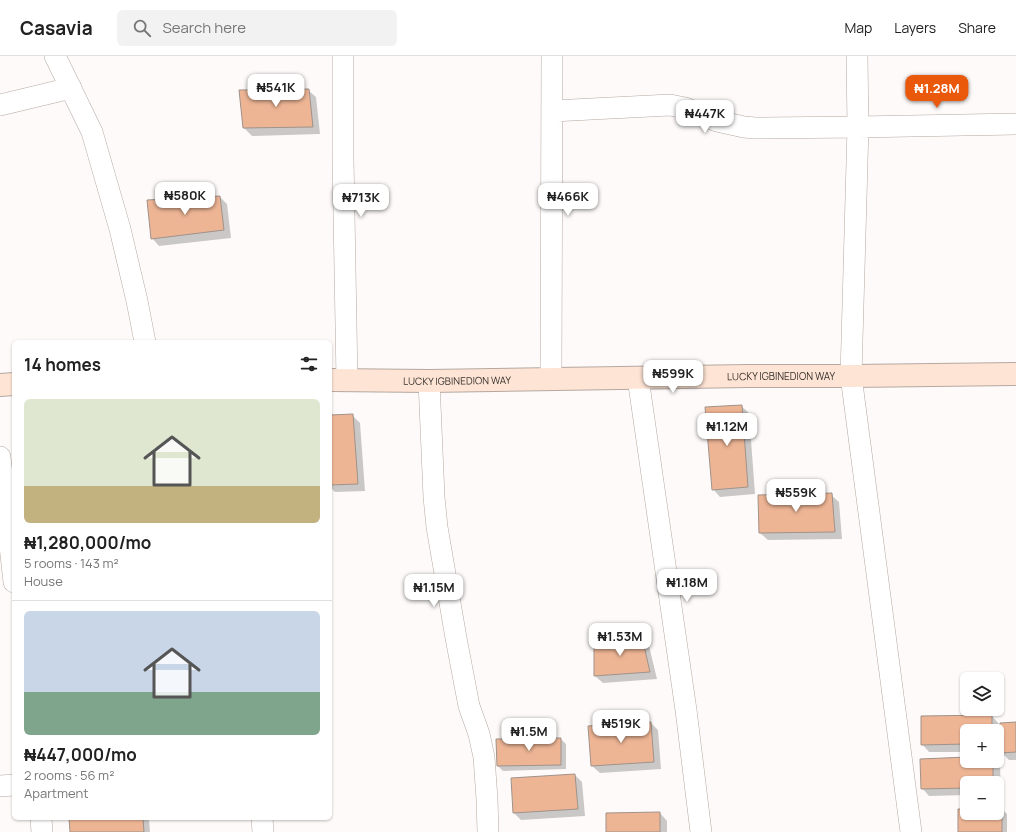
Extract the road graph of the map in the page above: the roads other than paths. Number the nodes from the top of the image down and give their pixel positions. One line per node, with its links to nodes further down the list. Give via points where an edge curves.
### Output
1 (55, 56): 5 (street)
2 (343, 56): 15 (street)
3 (552, 56): 7 (street)
4 (857, 56): 9 (street)
5 (71, 88): 6 (street); 10 (street, via 92,132 105,176 120,229)
6 (0, 105)
7 (552, 111): 9 (street, via 670,105 744,127); 13 (street)
8 (1016, 124): 9 (street)
9 (858, 127): 12 (street)
10 (145, 340)
11 (1016, 374): 12 (street, LUCKY IGBINEDION WAY)
12 (851, 376): 14 (street, LUCKY IGBINEDION WAY); 29 (street)
13 (551, 378): 14 (street, LUCKY IGBINEDION WAY); 16 (street, LUCKY IGBINEDION WAY)
14 (638, 378): 28 (street)
15 (338, 380): 16 (street, LUCKY IGBINEDION WAY)
16 (429, 381): 27 (street, via 437,527 469,706 484,758)
17 (0, 384): 18 (street)
18 (12, 384)
19 (0, 457): 20 (street)
20 (12, 564)
21 (12, 785): 22 (street)
22 (0, 786)
23 (41, 820): 25 (street)
24 (262, 820): 26 (street)
25 (42, 832)
26 (263, 832)
27 (488, 832)
28 (701, 832)
29 (911, 832)

